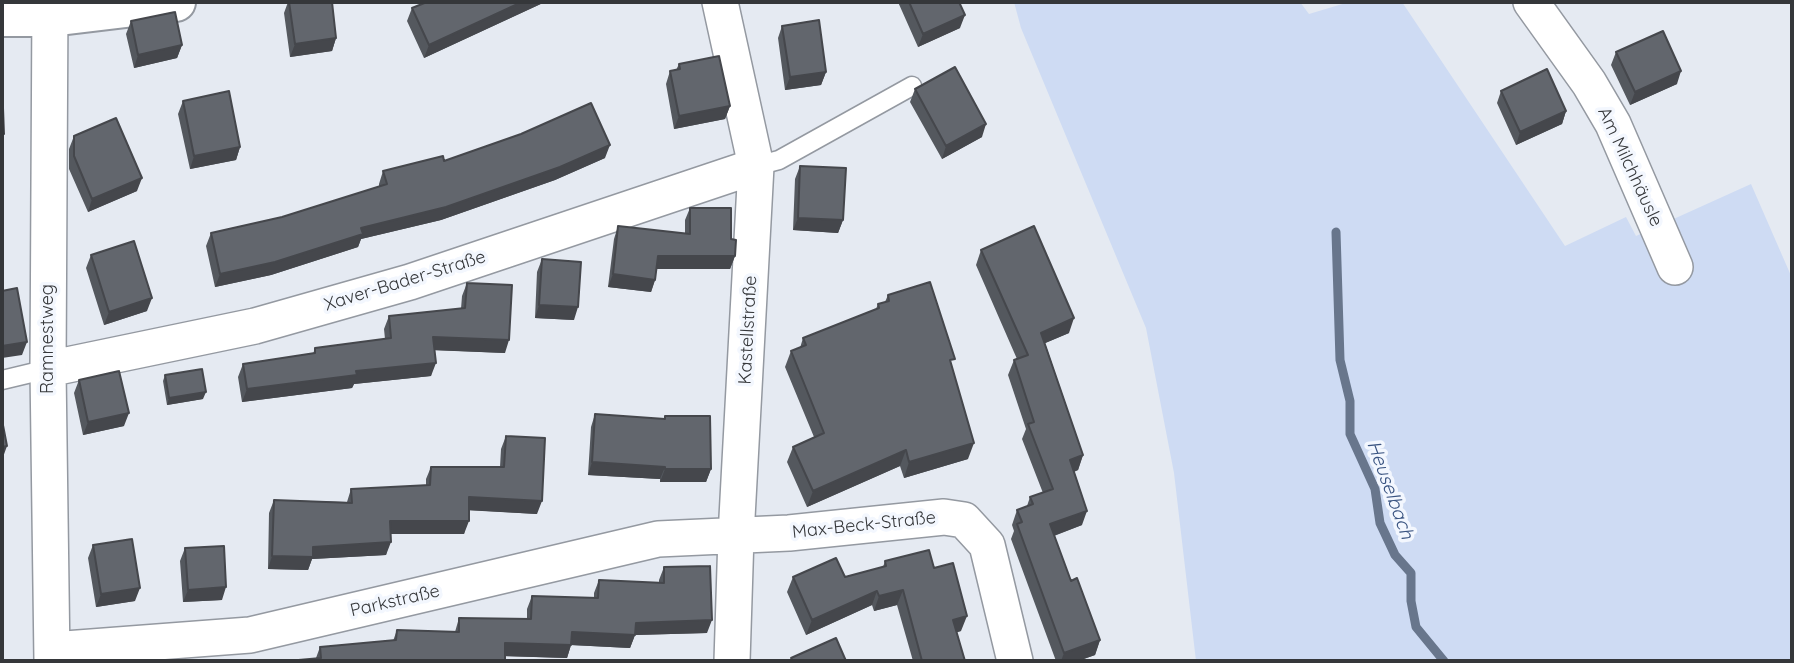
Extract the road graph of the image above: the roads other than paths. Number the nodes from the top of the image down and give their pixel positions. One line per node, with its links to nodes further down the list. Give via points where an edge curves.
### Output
1 (176, 2): 4 (main road)
2 (720, 2): 7 (street, Kastellstraße)
3 (1531, 2): 8 (street, Am Milchhäusle, via 1614,124)
4 (50, 9): 5 (main road); 9 (street, Ramnestweg)
5 (2, 17)
6 (912, 86): 7 (lane, via 779,160)
7 (756, 166): 9 (street, Xaver-Bader-Straße, via 371,293 255,326); 11 (street, Kastellstraße)
8 (1675, 267)
9 (48, 369): 10 (lane); 12 (street, Ramnestweg)
10 (2, 380)
11 (736, 536): 12 (street, Parkstraße, via 658,539 250,635); 13 (street, Kastellstraße); 14 (street, Max-Beck-Straße, via 944,517 964,520 987,545)
12 (52, 656)
13 (732, 661)
14 (1015, 661)

